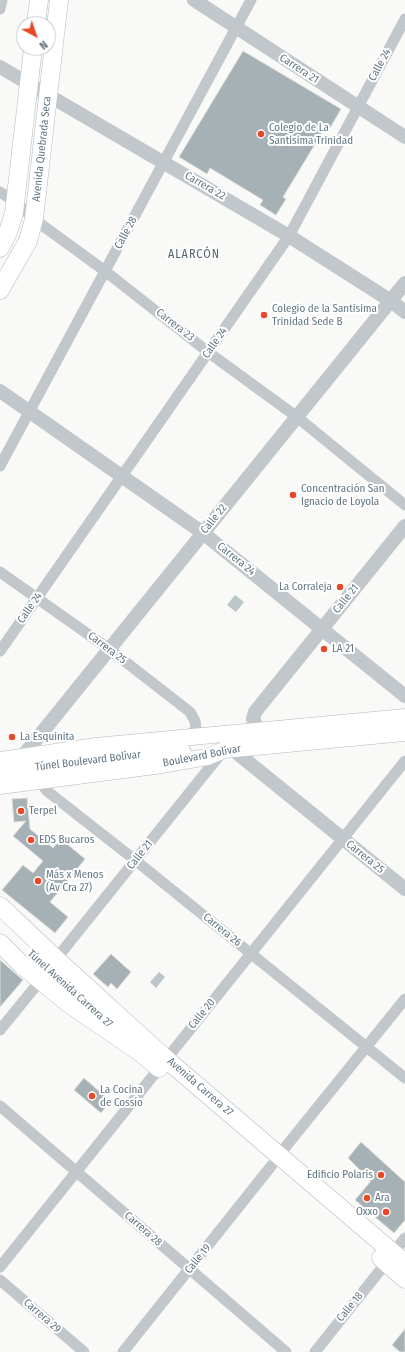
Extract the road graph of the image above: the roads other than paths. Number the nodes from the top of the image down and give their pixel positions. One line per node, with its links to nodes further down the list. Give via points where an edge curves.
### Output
1 (2, 0): 6 (street)
2 (39, 0): 7 (main road)
3 (59, 0): 13 (main road, Avenida Quebrada Seca)
4 (194, 0): 9 (street, Carrera 21)
5 (251, 0): 9 (street, Calle 28)
6 (0, 9)
7 (37, 16)
8 (405, 19): 14 (street, Calle 24)
9 (236, 29): 14 (street, Carrera 21); 16 (street, Calle 28)
10 (32, 56): 12 (main road, Avenida Quebrada Seca)
11 (0, 67): 12 (street, Carrera 22)
12 (29, 83): 13 (street, Carrera 22); 18 (main road, Avenida Quebrada Seca)
13 (47, 94): 16 (street, Carrera 22); 19 (main road, Avenida Quebrada Seca)
14 (358, 106): 15 (street, Carrera 21); 20 (street, Calle 24)
15 (405, 137)
16 (164, 162): 20 (street, Carrera 22); 22 (street, Calle 28)
17 (0, 192): 18 (street, Carrera 23)
18 (15, 202): 19 (street, Carrera 23); 21 (main road, Avenida Quebrada Seca, via 12,222)
19 (34, 219): 22 (street, Carrera 23); 24 (main road, Avenida Quebrada Seca, via 28,241)
20 (289, 236): 25 (street, Carrera 22); 27 (street, Calle 24)
21 (0, 248)
22 (105, 271): 27 (street, Carrera 23); 29 (street, Calle 28)
23 (405, 283): 25 (street, Calle 22)
24 (0, 290)
25 (390, 301): 26 (street, Carrera 22); 30 (street, Calle 22)
26 (405, 312)
27 (208, 352): 30 (street, Carrera 23); 32 (street, Calle 24)
28 (0, 391): 29 (street, Carrera 24)
29 (29, 411): 31 (street, Calle 28); 32 (street, Carrera 24)
30 (296, 417): 33 (street, Carrera 23); 35 (street, Calle 22)
31 (0, 466)
32 (122, 476): 35 (street, Carrera 24); 37 (street, Calle 24)
33 (405, 505)
34 (405, 526): 38 (street, Calle 21)
35 (203, 533): 38 (street, Carrera 24); 39 (street, Calle 22)
36 (0, 572): 37 (street, Carrera 25)
37 (37, 598): 39 (street, Carrera 25); 40 (street, Calle 24)
38 (322, 629): 41 (street, Carrera 24); 43 (street, Calle 21, via 255,712 253,718)
39 (110, 649): 45 (street, Carrera 25, via 190,712 196,729); 47 (street, Calle 22)
40 (0, 651)
41 (405, 696)
42 (405, 717): 43 (main road, Boulevard Bolívar)
43 (260, 730): 45 (main road, Boulevard Bolívar)
44 (405, 733): 46 (main road, Boulevard Bolívar)
45 (190, 736): 47 (main road, Boulevard Bolívar)
46 (228, 750): 48 (main road, Túnel Boulevard Bolívar); 50 (main road, Boulevard Bolívar, via 207,757); 52 (street, Carrera 25); 53 (street, Calle 21)
47 (23, 756): 48 (main road, Boulevard Bolívar)
48 (2, 761)
49 (405, 761): 52 (street, Calle 20)
50 (44, 780): 51 (main road, Boulevard Bolívar); 53 (street, Carrera 26, via 46,791)
51 (0, 786)
52 (343, 839): 54 (street, Carrera 25); 58 (street, Calle 20)
53 (135, 860): 58 (street, Carrera 26); 59 (street, Calle 21)
54 (405, 889)
55 (0, 906): 59 (main road, Avenida Carrera 27)
56 (0, 923): 64 (main road, Túnel Avenida Carrera 27)
57 (0, 943): 60 (main road, Avenida Carrera 27)
58 (251, 954): 63 (street, Carrera 26); 65 (street, Calle 20)
59 (56, 959): 65 (main road, Avenida Carrera 27)
60 (40, 981): 62 (street); 64 (main road, Avenida Carrera 27)
61 (405, 999): 63 (street, Calle 19)
62 (0, 1030)
63 (366, 1047): 66 (street, Carrera 26); 68 (street, Calle 19)
64 (141, 1053): 65 (main road, Avenida Carrera 27)
65 (162, 1063): 68 (main road, Avenida Carrera 27); 69 (street, Calle 20)
66 (405, 1078)
67 (0, 1106): 69 (street, Carrera 28)
68 (276, 1160): 71 (main road, Avenida Carrera 27); 73 (street, Calle 19)
69 (76, 1172): 72 (street, Calle 20); 73 (street, Carrera 28)
70 (405, 1238): 71 (street, Calle 18)
71 (395, 1259): 74 (main road, Avenida Carrera 27); 79 (street, Calle 18)
72 (0, 1267)
73 (190, 1269): 77 (street, Calle 19); 78 (street, Carrera 28)
74 (405, 1279)
75 (0, 1280): 76 (street, Carrera 29)
76 (84, 1352)
77 (123, 1352)
78 (286, 1352)
79 (314, 1352)

